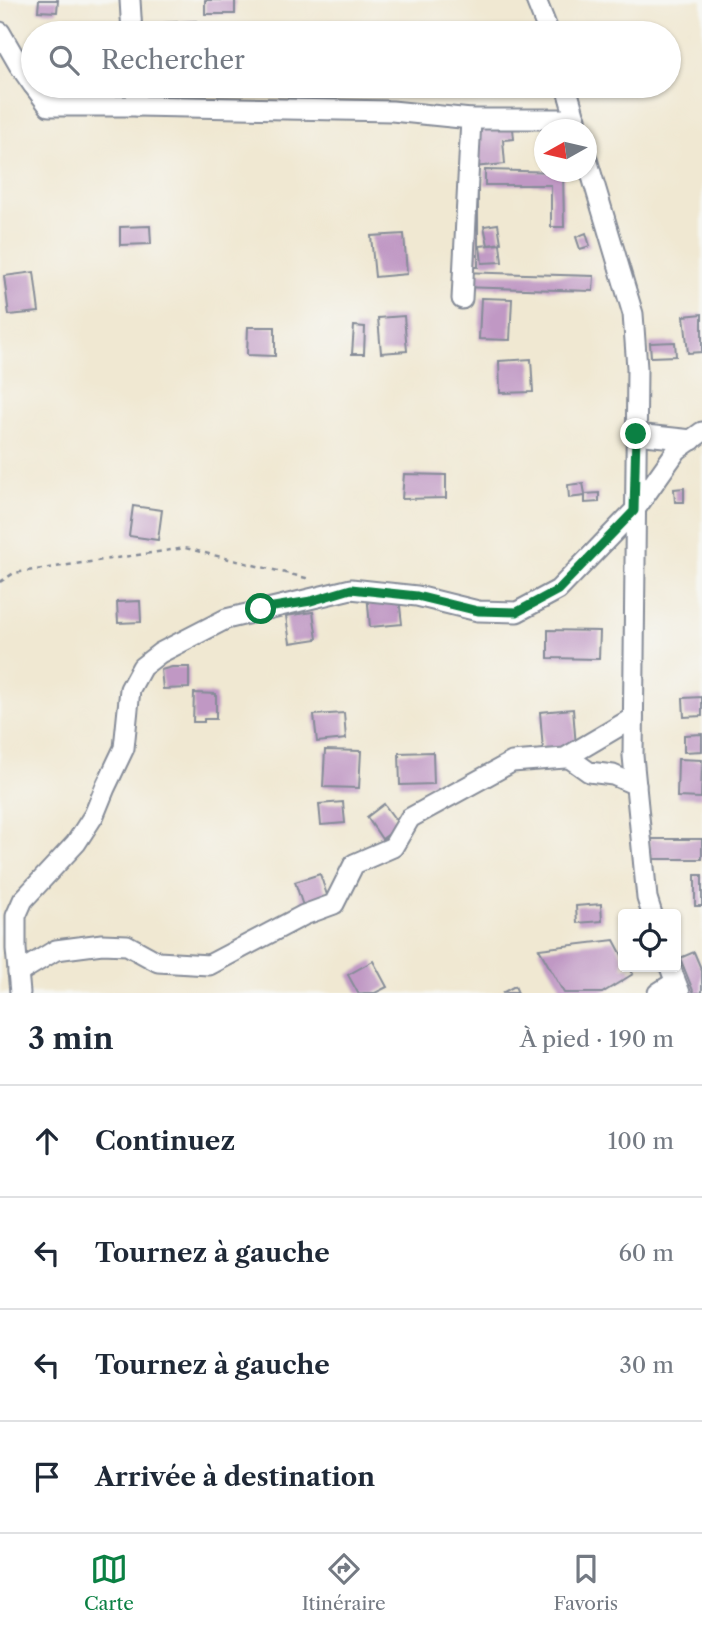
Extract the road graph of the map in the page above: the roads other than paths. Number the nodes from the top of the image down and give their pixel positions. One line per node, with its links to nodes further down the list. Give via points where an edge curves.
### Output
1 (130, 0): 3 (street)
2 (536, 0): 4 (street)
3 (131, 21)
4 (544, 21)
5 (0, 32): 6 (street)
6 (21, 68)
7 (43, 98): 10 (street, via 49,106)
8 (137, 98): 10 (street)
9 (569, 98): 12 (street)
10 (137, 106): 11 (street, via 392,111)
11 (471, 119): 13 (street); 15 (street)
12 (575, 119)
13 (534, 123)
14 (594, 182): 16 (street, via 633,314)
15 (462, 299)
16 (636, 434): 17 (street); 18 (street)
17 (697, 436): 18 (street, via 677,450)
18 (634, 511): 19 (street); 23 (street, via 558,590 517,612 478,611 417,596 351,589 226,620 160,653 142,667 130,689 124,748 94,816 76,843 23,900)
19 (633, 718): 20 (street); 21 (street)
20 (568, 757): 21 (street, via 589,772 613,775); 24 (street, via 512,762 410,818 393,847 354,864 334,904 209,965 158,962 127,945 102,944 57,950)
21 (636, 785): 22 (street)
22 (650, 909)
23 (8, 933): 24 (street)
24 (18, 972): 26 (street)
25 (675, 981): 27 (street)
26 (20, 993)
27 (658, 993)

